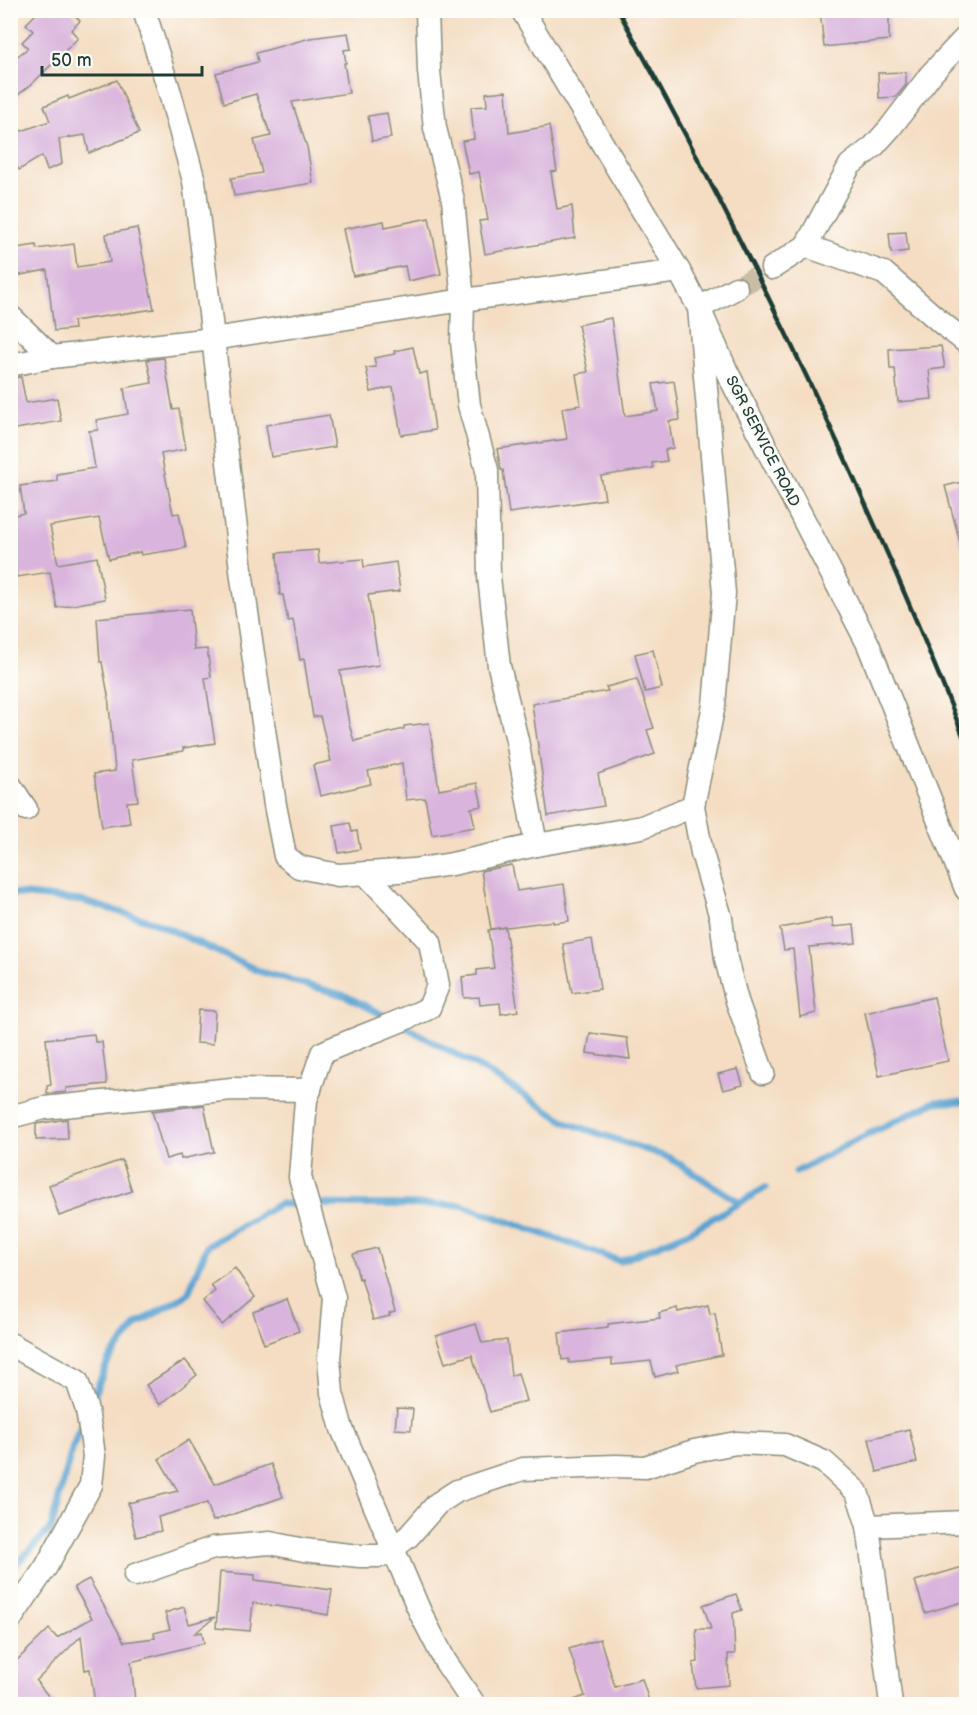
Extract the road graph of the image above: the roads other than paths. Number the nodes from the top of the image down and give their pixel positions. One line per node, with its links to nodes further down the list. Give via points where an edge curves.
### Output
1 (144, 10): 12 (street, via 194,181)
2 (427, 10): 9 (street, via 435,128 453,200)
3 (522, 10): 7 (street, SGR SERVICE ROAD)
4 (966, 37): 5 (street, via 932,73 890,129 850,165)
5 (806, 246): 6 (street); 13 (street, via 884,273)
6 (772, 268)
7 (679, 271): 9 (street); 10 (street, SGR SERVICE ROAD)
8 (736, 288): 10 (street)
9 (463, 300): 12 (street); 19 (street, via 462,342 469,405 487,470 489,577 499,666)
10 (699, 308): 17 (street, via 724,593 714,705); 21 (street, SGR SERVICE ROAD, via 726,370 868,644)
11 (10, 316): 14 (street)
12 (213, 339): 14 (street); 20 (street, via 242,578 285,856 299,867 338,875)
13 (966, 342)
14 (52, 357): 15 (street)
15 (10, 365)
16 (10, 785): 18 (street)
17 (693, 806): 19 (street, via 642,827); 22 (street, via 737,1001)
18 (26, 809)
19 (536, 845): 20 (street, via 452,864)
20 (365, 873): 23 (street, via 430,942 438,985 429,1008 322,1053)
21 (966, 889)
22 (763, 1073)
23 (310, 1090): 24 (street, via 232,1089 44,1108); 28 (street, via 300,1177 334,1298 329,1359 332,1393 342,1429)
24 (10, 1117)
25 (10, 1344): 30 (street, via 77,1381 87,1410 94,1456 91,1485 46,1567)
26 (966, 1522): 27 (street)
27 (868, 1526): 28 (street, via 857,1492 824,1462 785,1444 736,1443 694,1450 645,1467 523,1469 457,1491 437,1504 408,1537); 32 (street)
28 (392, 1548): 29 (street, via 382,1556 304,1550 270,1543 213,1548); 31 (street, via 445,1661)
29 (135, 1575)
30 (10, 1620)
31 (474, 1704)
32 (891, 1704)

